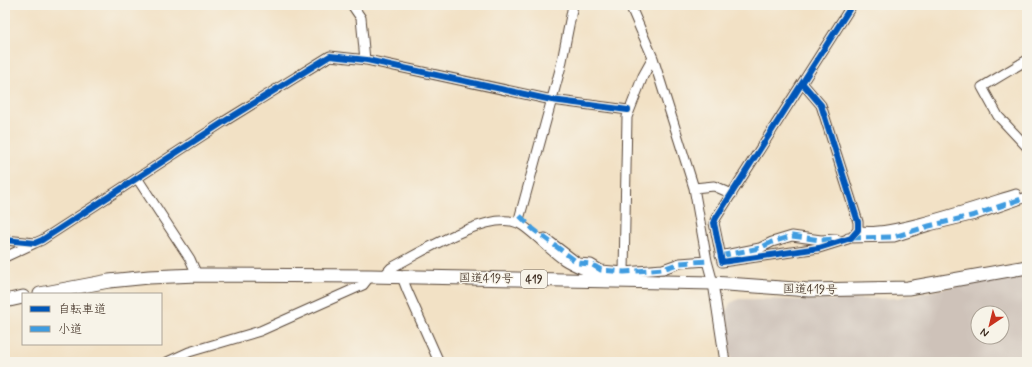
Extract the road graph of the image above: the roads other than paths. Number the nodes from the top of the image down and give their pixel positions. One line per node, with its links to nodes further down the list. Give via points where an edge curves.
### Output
1 (352, 5): 6 (street, via 361,18)
2 (573, 5): 9 (street)
3 (630, 5): 5 (street)
4 (852, 5): 8 (street)
5 (653, 58): 10 (street); 13 (street)
6 (366, 60): 9 (street); 12 (street, via 330,56)
7 (1027, 60): 11 (street, via 982,87 998,116)
8 (803, 84): 15 (street); 18 (street, via 821,105 858,222)
9 (552, 100): 10 (street); 17 (street)
10 (628, 110): 29 (street)
11 (1027, 147)
12 (137, 178): 21 (street); 26 (street)
13 (694, 188): 15 (street, via 714,186); 24 (street)
14 (1027, 191): 18 (street, via 893,229 864,232)
15 (732, 194): 22 (street, via 714,224)
16 (1027, 197): 19 (street, via 975,215 894,237)
17 (519, 220): 27 (street, via 475,225); 29 (street, via 578,263 591,264 600,270); 30 (street, via 574,266)
18 (858, 230): 19 (street)
19 (851, 238): 22 (street, via 821,240 792,236 760,248); 22 (street, via 819,248 722,262)
20 (5, 240): 21 (street)
21 (35, 243): 23 (street)
22 (720, 256)
23 (5, 257)
24 (707, 261): 29 (street, via 680,263); 31 (street)
25 (1027, 267): 31 (highway, 国道419号 / 419, via 908,288 809,290)
26 (198, 275): 27 (highway, 国道419号 / 419); 32 (highway, 国道419号 / 419, via 109,281)
27 (377, 276): 28 (highway, 国道419号 / 419); 35 (street, via 363,286 260,331 189,352)
28 (402, 277): 30 (highway, 国道419号 / 419); 36 (street)
29 (624, 277): 30 (highway, 国道419号 / 419); 31 (highway, 国道419号 / 419)
30 (608, 281)
31 (713, 283): 37 (street)
32 (45, 293)
33 (22, 297): 34 (highway)
34 (5, 300)
35 (166, 362)
36 (439, 362)
37 (724, 362)

